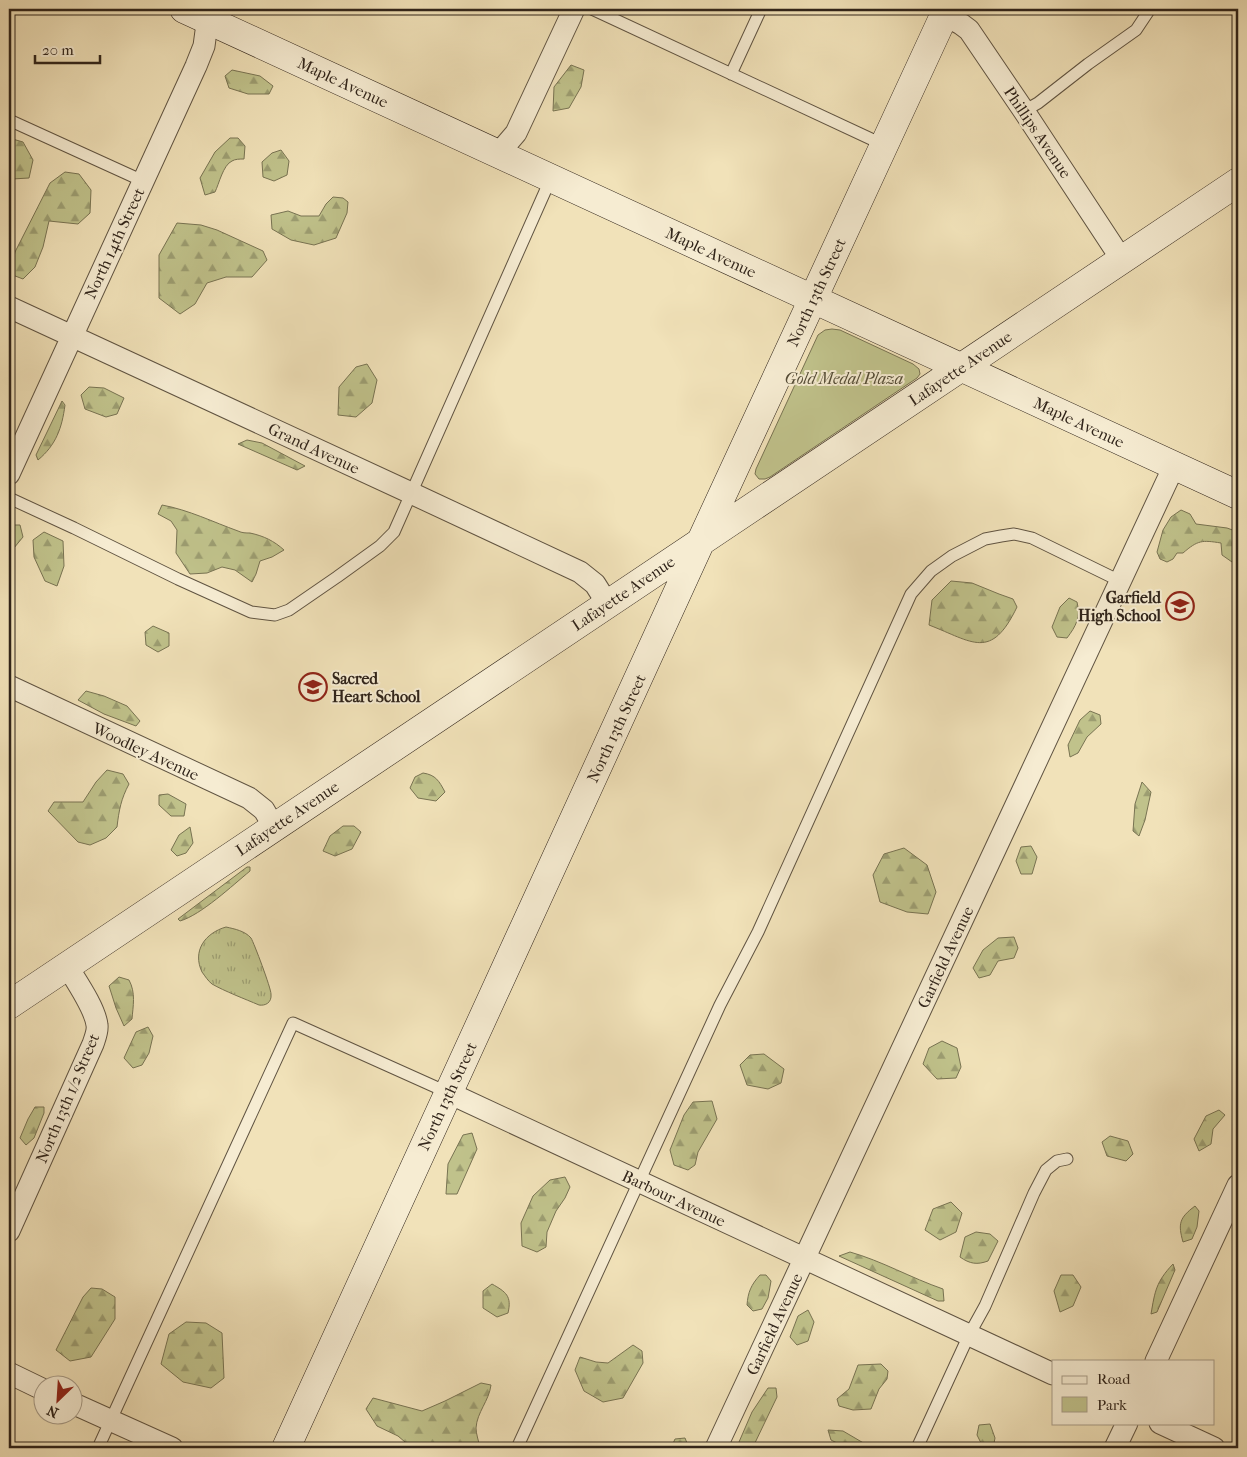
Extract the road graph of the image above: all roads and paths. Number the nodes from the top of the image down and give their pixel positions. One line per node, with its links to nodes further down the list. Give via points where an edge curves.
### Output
1 (574, 9): 11 (street, via 516,133)
2 (592, 9): 7 (lane)
3 (761, 9): 7 (lane)
4 (1150, 9): 8 (lane, via 1136,30)
5 (200, 12): 11 (main road, Maple Avenue); 13 (street, North 14th Street, via 204,46)
6 (945, 12): 8 (street, Phillips Avenue, via 969,30); 10 (main road, North 13th Street)
7 (731, 74): 10 (lane)
8 (1024, 111): 15 (street, Phillips Avenue)
9 (9, 120): 13 (lane)
10 (884, 145): 16 (main road, North 13th Street)
11 (498, 154): 12 (main road, Maple Avenue)
12 (551, 178): 16 (main road, Maple Avenue); 22 (lane)
13 (143, 181): 18 (street, North 14th Street)
14 (1238, 182): 15 (main road, Lafayette Avenue)
15 (1122, 260): 19 (main road, Lafayette Avenue)
16 (813, 299): 19 (main road, Maple Avenue); 25 (main road, North 13th Street)
17 (9, 307): 18 (street, Grand Avenue)
18 (71, 336): 21 (street, North 14th Street); 22 (street, Grand Avenue)
19 (961, 368): 20 (main road, Maple Avenue); 25 (main road, Lafayette Avenue)
20 (1174, 466): 23 (main road, Maple Avenue); 26 (street, Garfield Avenue)
21 (9, 474)
22 (411, 492): 24 (lane, via 394,532 380,546 289,610 275,614 251,612); 27 (street, Grand Avenue, via 580,572 595,584)
23 (1238, 495)
24 (9, 498)
25 (702, 541): 27 (main road, Lafayette Avenue); 32 (main road, North 13th Street)
26 (1120, 581): 34 (lane, via 1032,538 1014,534 985,540 952,556 920,582 911,594 758,932 720,1005); 37 (street, Garfield Avenue)
27 (607, 604): 29 (main road, Lafayette Avenue)
28 (9, 686): 29 (street, Woodley Avenue, via 249,798 264,810)
29 (274, 827): 30 (main road, Lafayette Avenue)
30 (67, 966): 31 (main road, Lafayette Avenue); 36 (street, North 13th 1/2 Street, via 98,1026 93,1044)
31 (9, 1005)
32 (449, 1094): 34 (street, Barbour Avenue); 44 (lane, Barbour Avenue, via 293,1023); 49 (main road, North 13th Street)
33 (1067, 1159): 38 (lane, via 1057,1161 1046,1170)
34 (640, 1182): 37 (street, Barbour Avenue); 50 (lane)
35 (1238, 1185): 39 (street)
36 (9, 1231)
37 (805, 1259): 38 (street, Barbour Avenue); 51 (street, Garfield Avenue)
38 (969, 1335): 41 (street, Barbour Avenue); 52 (lane)
39 (1156, 1360)
40 (9, 1373): 42 (street)
41 (1052, 1374)
42 (32, 1384)
43 (82, 1408): 44 (street)
44 (110, 1421): 47 (lane); 48 (street)
45 (1127, 1424): 53 (street)
46 (1162, 1424): 54 (street)
47 (98, 1448)
48 (172, 1448)
49 (286, 1448)
50 (517, 1448)
51 (716, 1448)
52 (917, 1448)
53 (1115, 1448)
54 (1214, 1448)

